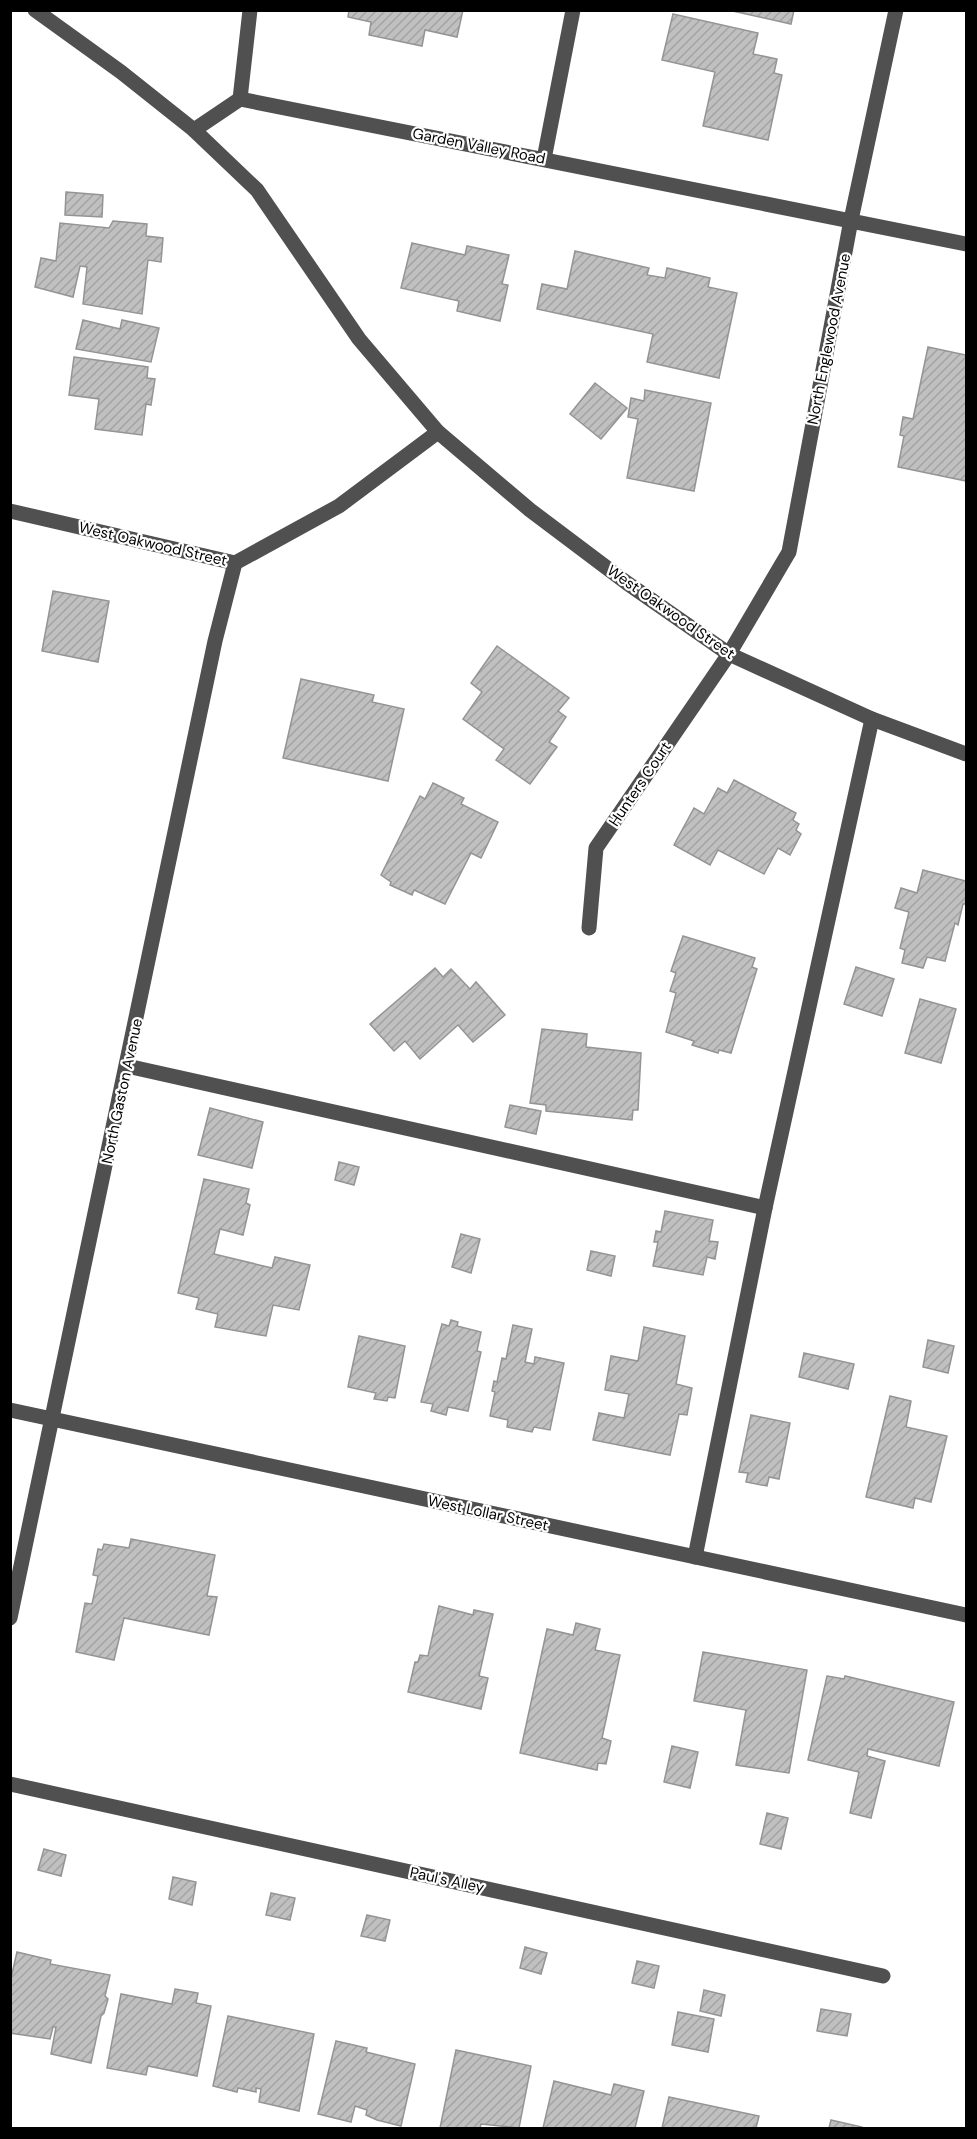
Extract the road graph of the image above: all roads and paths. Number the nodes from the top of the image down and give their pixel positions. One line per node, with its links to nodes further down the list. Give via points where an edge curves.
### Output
1 (35, 10): 6 (street)
2 (250, 10): 5 (street)
3 (573, 10): 7 (street)
4 (896, 10): 8 (street, North Englewood Avenue)
5 (240, 99): 6 (street); 7 (street, Garden Valley Road)
6 (194, 130): 10 (street, West Oakwood Street, via 257,190 359,339)
7 (544, 159): 8 (street, Garden Valley Road)
8 (851, 220): 9 (street, Garden Valley Road); 13 (street, North Englewood Avenue, via 789,552)
9 (966, 244)
10 (438, 432): 12 (street, West Oakwood Street, via 339,507); 13 (street, West Oakwood Street, via 530,510)
11 (10, 511): 12 (street, West Oakwood Street)
12 (235, 563): 17 (street, North Gaston Avenue, via 215,641)
13 (729, 654): 14 (street, West Oakwood Street); 16 (street, Hunters Court, via 596,848)
14 (872, 719): 15 (street, West Oakwood Street); 18 (street)
15 (966, 754)
16 (589, 928)
17 (127, 1066): 18 (street); 20 (street, North Gaston Avenue)
18 (765, 1208): 21 (street)
19 (10, 1410): 20 (street, West Lollar Street)
20 (54, 1420): 21 (street, West Lollar Street); 23 (street, North Gaston Avenue)
21 (695, 1557): 22 (street, West Lollar Street)
22 (966, 1615)
23 (10, 1618)
24 (10, 1784): 25 (street, Paul's Alley)
25 (883, 1976)

